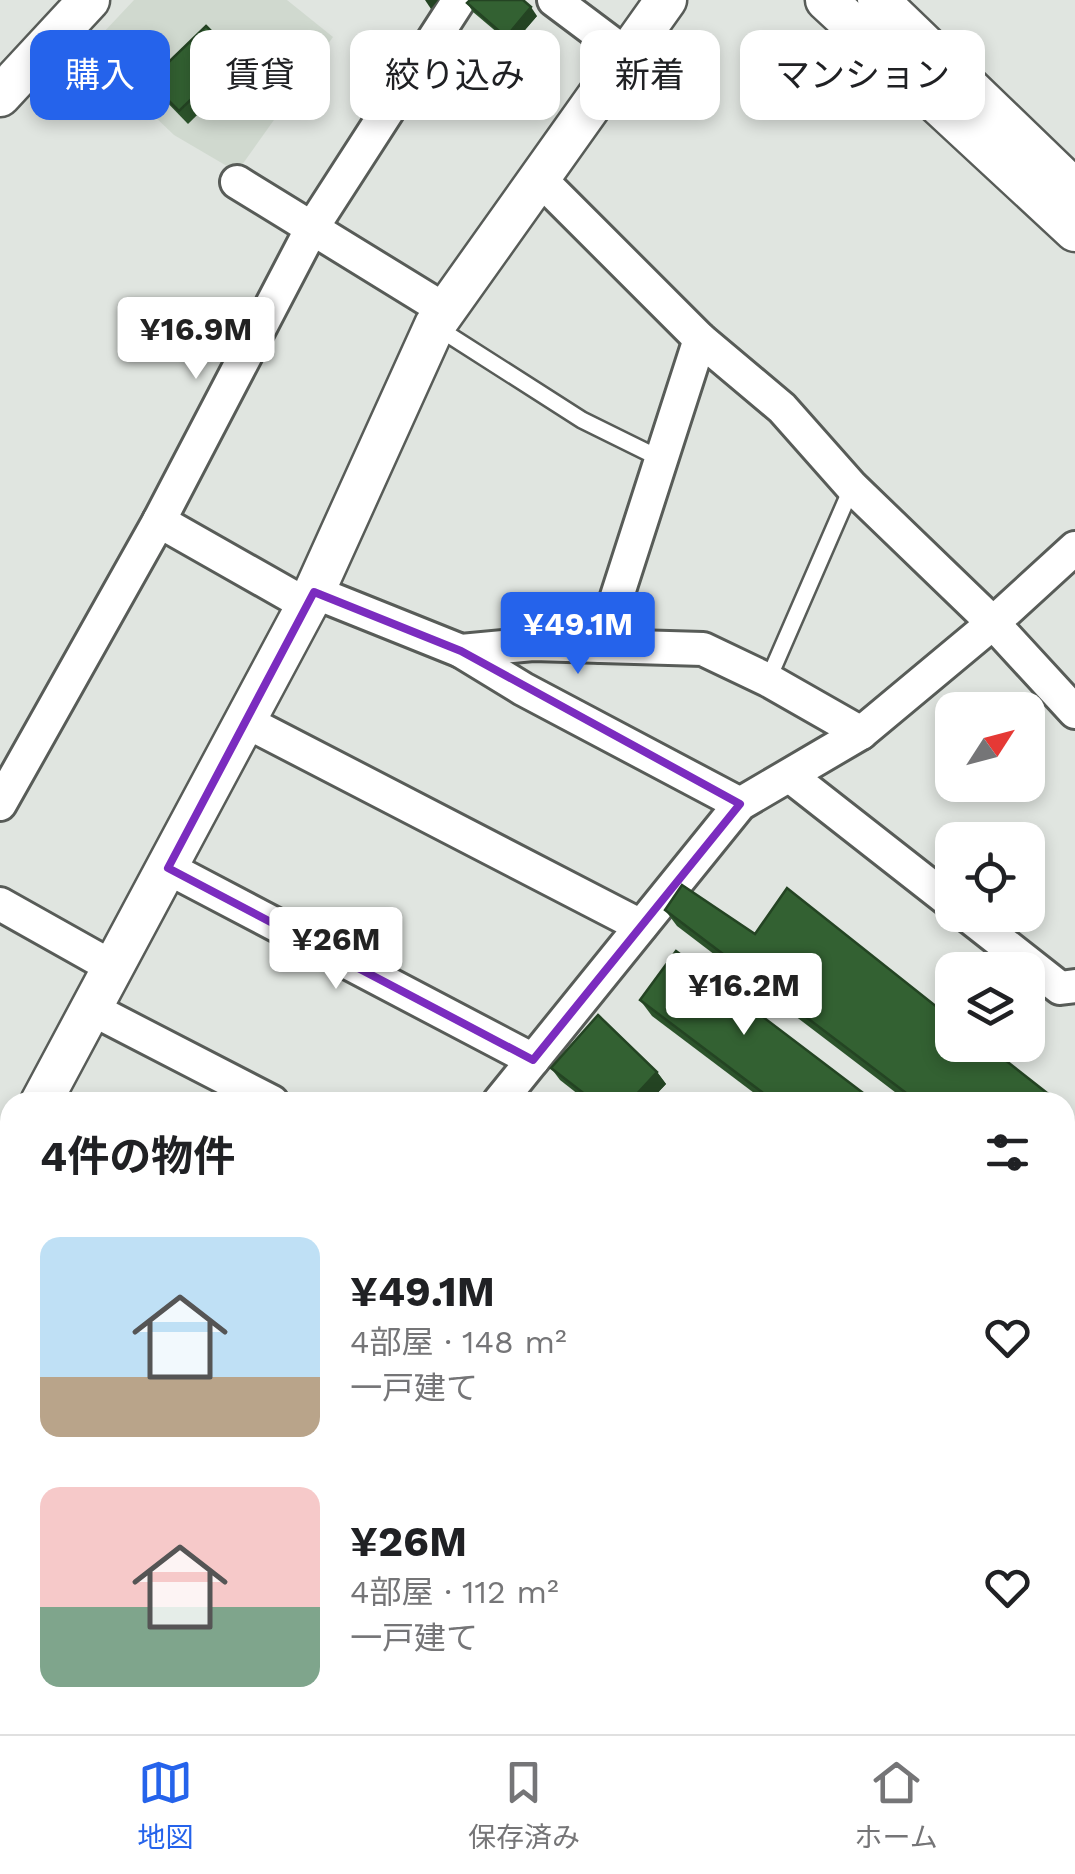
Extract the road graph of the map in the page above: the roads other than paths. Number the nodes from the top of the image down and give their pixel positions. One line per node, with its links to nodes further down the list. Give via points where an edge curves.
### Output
1 (89, 0): 9 (street)
2 (459, 0): 14 (street)
3 (554, 0): 7 (street)
4 (666, 0): 8 (street)
5 (826, 0): 15 (street)
6 (878, 0): 13 (street)
7 (594, 30)
8 (644, 30)
9 (0, 96)
10 (580, 120): 11 (street)
11 (540, 178): 16 (street); 17 (street)
12 (238, 182): 14 (street)
13 (1075, 190)
14 (312, 228): 16 (street); 20 (street)
15 (1075, 231)
16 (440, 318): 18 (lane, via 582,420); 22 (street)
17 (700, 338): 18 (street); 19 (street, via 782,408)
18 (661, 459): 24 (street)
19 (852, 488): 23 (street); 26 (lane)
20 (159, 521): 22 (street); 31 (street)
21 (1075, 548): 23 (street)
22 (310, 598): 25 (street); 28 (street)
23 (993, 623): 27 (street); 29 (street)
24 (601, 646): 25 (street); 26 (street, via 703,649)
25 (461, 650): 32 (street)
26 (768, 680): 29 (street)
27 (1075, 712)
28 (245, 721): 33 (street); 36 (street)
29 (861, 732): 30 (street)
30 (790, 776): 32 (street); 34 (street)
31 (0, 804)
32 (740, 804): 36 (street)
33 (168, 868): 38 (street); 41 (street)
34 (935, 890)
35 (0, 904): 38 (street)
36 (642, 926): 41 (street)
37 (989, 932): 39 (street, via 1060,988)
38 (114, 968): 40 (street)
39 (1075, 986)
40 (92, 1009): 42 (street); 43 (street)
41 (533, 1060): 44 (street)
42 (46, 1092)
43 (253, 1092)
44 (507, 1092)

